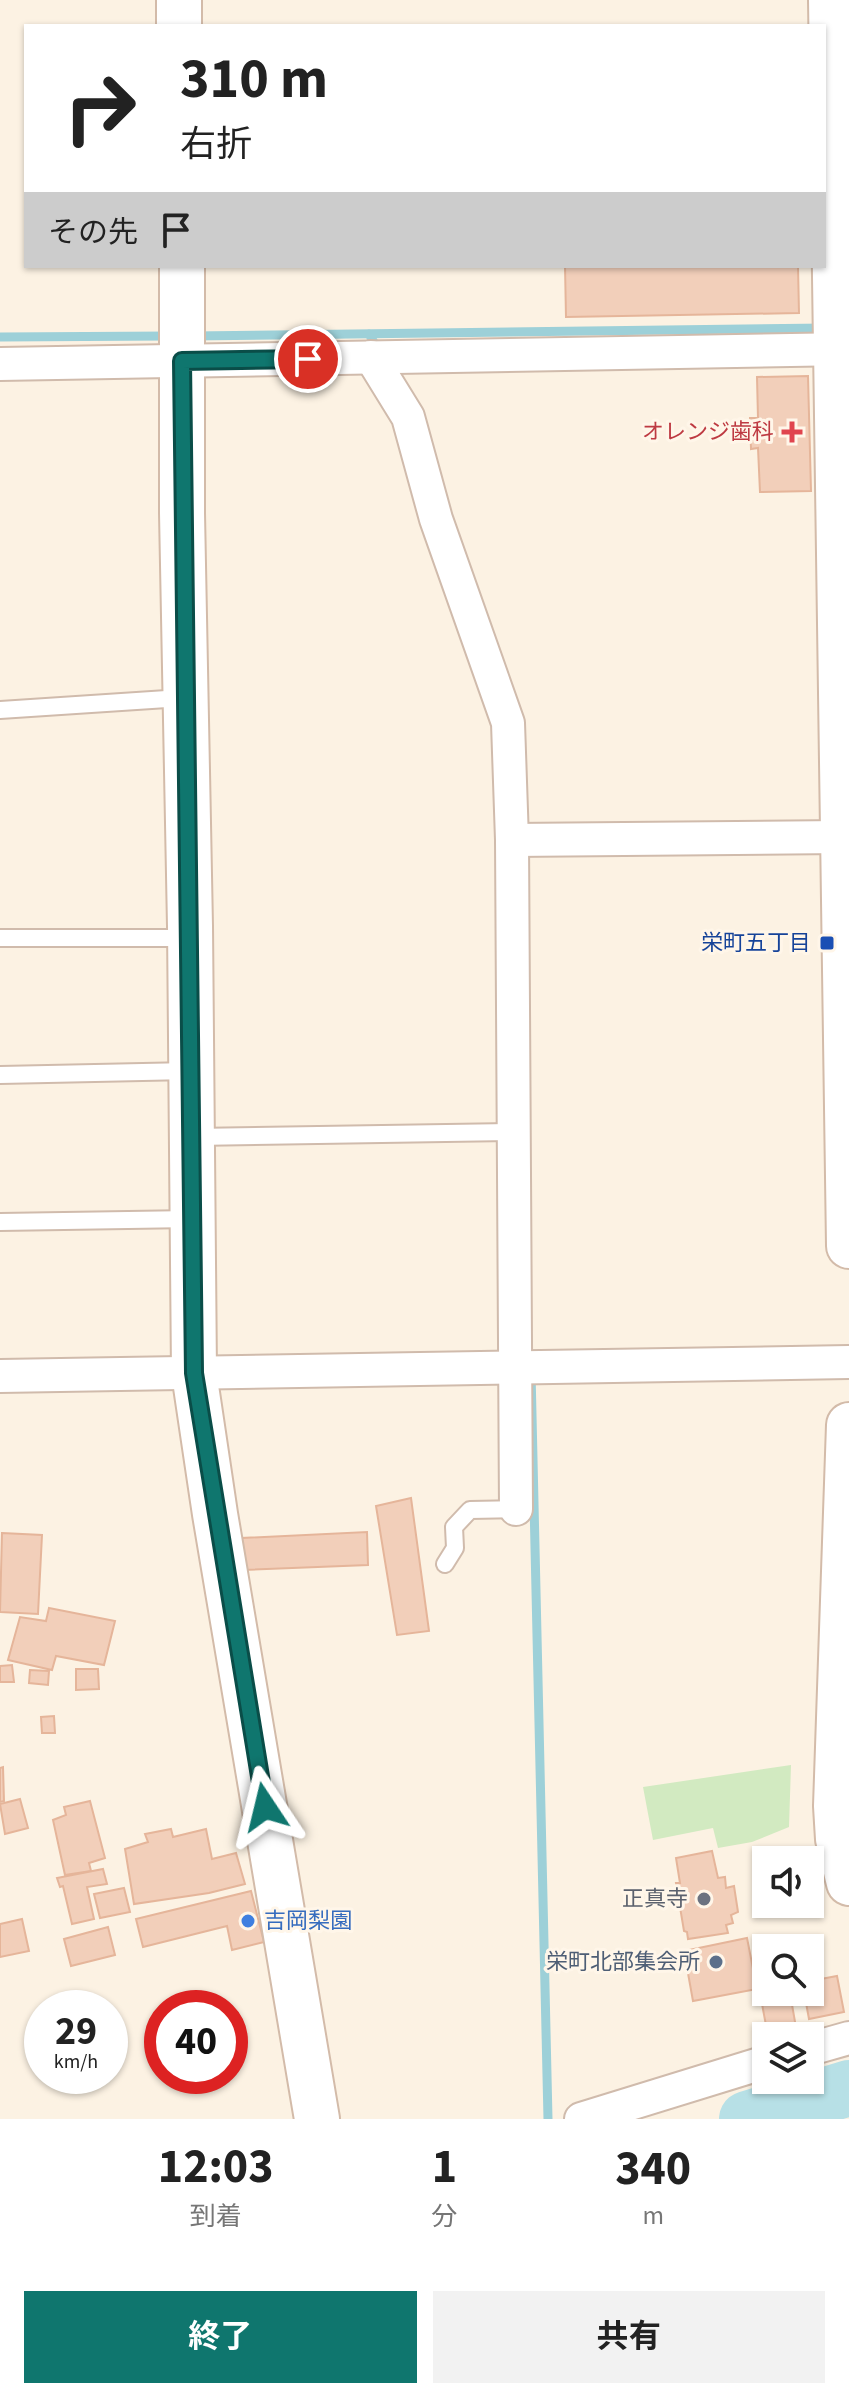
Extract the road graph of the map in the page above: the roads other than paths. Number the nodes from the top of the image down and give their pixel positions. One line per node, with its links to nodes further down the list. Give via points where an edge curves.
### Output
1 (179, 0): 3 (street)
2 (831, 0): 4 (street)
3 (179, 24)
4 (842, 226): 7 (street)
5 (182, 268): 6 (street)
6 (182, 341): 8 (street); 9 (street); 10 (street)
7 (842, 350): 8 (street); 12 (street)
8 (371, 357): 14 (street, via 408,417 436,519 508,723)
9 (0, 364)
10 (185, 698): 11 (lane); 17 (street)
11 (0, 710)
12 (845, 771): 13 (street)
13 (843, 837): 14 (street); 15 (street)
14 (512, 840): 20 (street)
15 (846, 903): 24 (street)
16 (0, 938): 17 (lane)
17 (190, 938): 18 (street)
18 (191, 1071): 19 (lane); 21 (street)
19 (0, 1075)
20 (514, 1132): 21 (lane); 26 (street)
21 (193, 1137): 22 (street)
22 (194, 1219): 23 (lane); 27 (street)
23 (0, 1222)
24 (849, 1246)
25 (849, 1362): 26 (street)
26 (516, 1369): 27 (street); 30 (street)
27 (194, 1373): 28 (street); 36 (street)
28 (0, 1376)
29 (849, 1425): 32 (street, via 836,1806)
30 (516, 1509): 31 (lane, via 470,1510 454,1527 455,1548)
31 (445, 1564)
32 (849, 1883)
33 (849, 2038): 34 (street)
34 (824, 2045)
35 (752, 2066): 37 (street)
36 (317, 2119)
37 (581, 2119)

